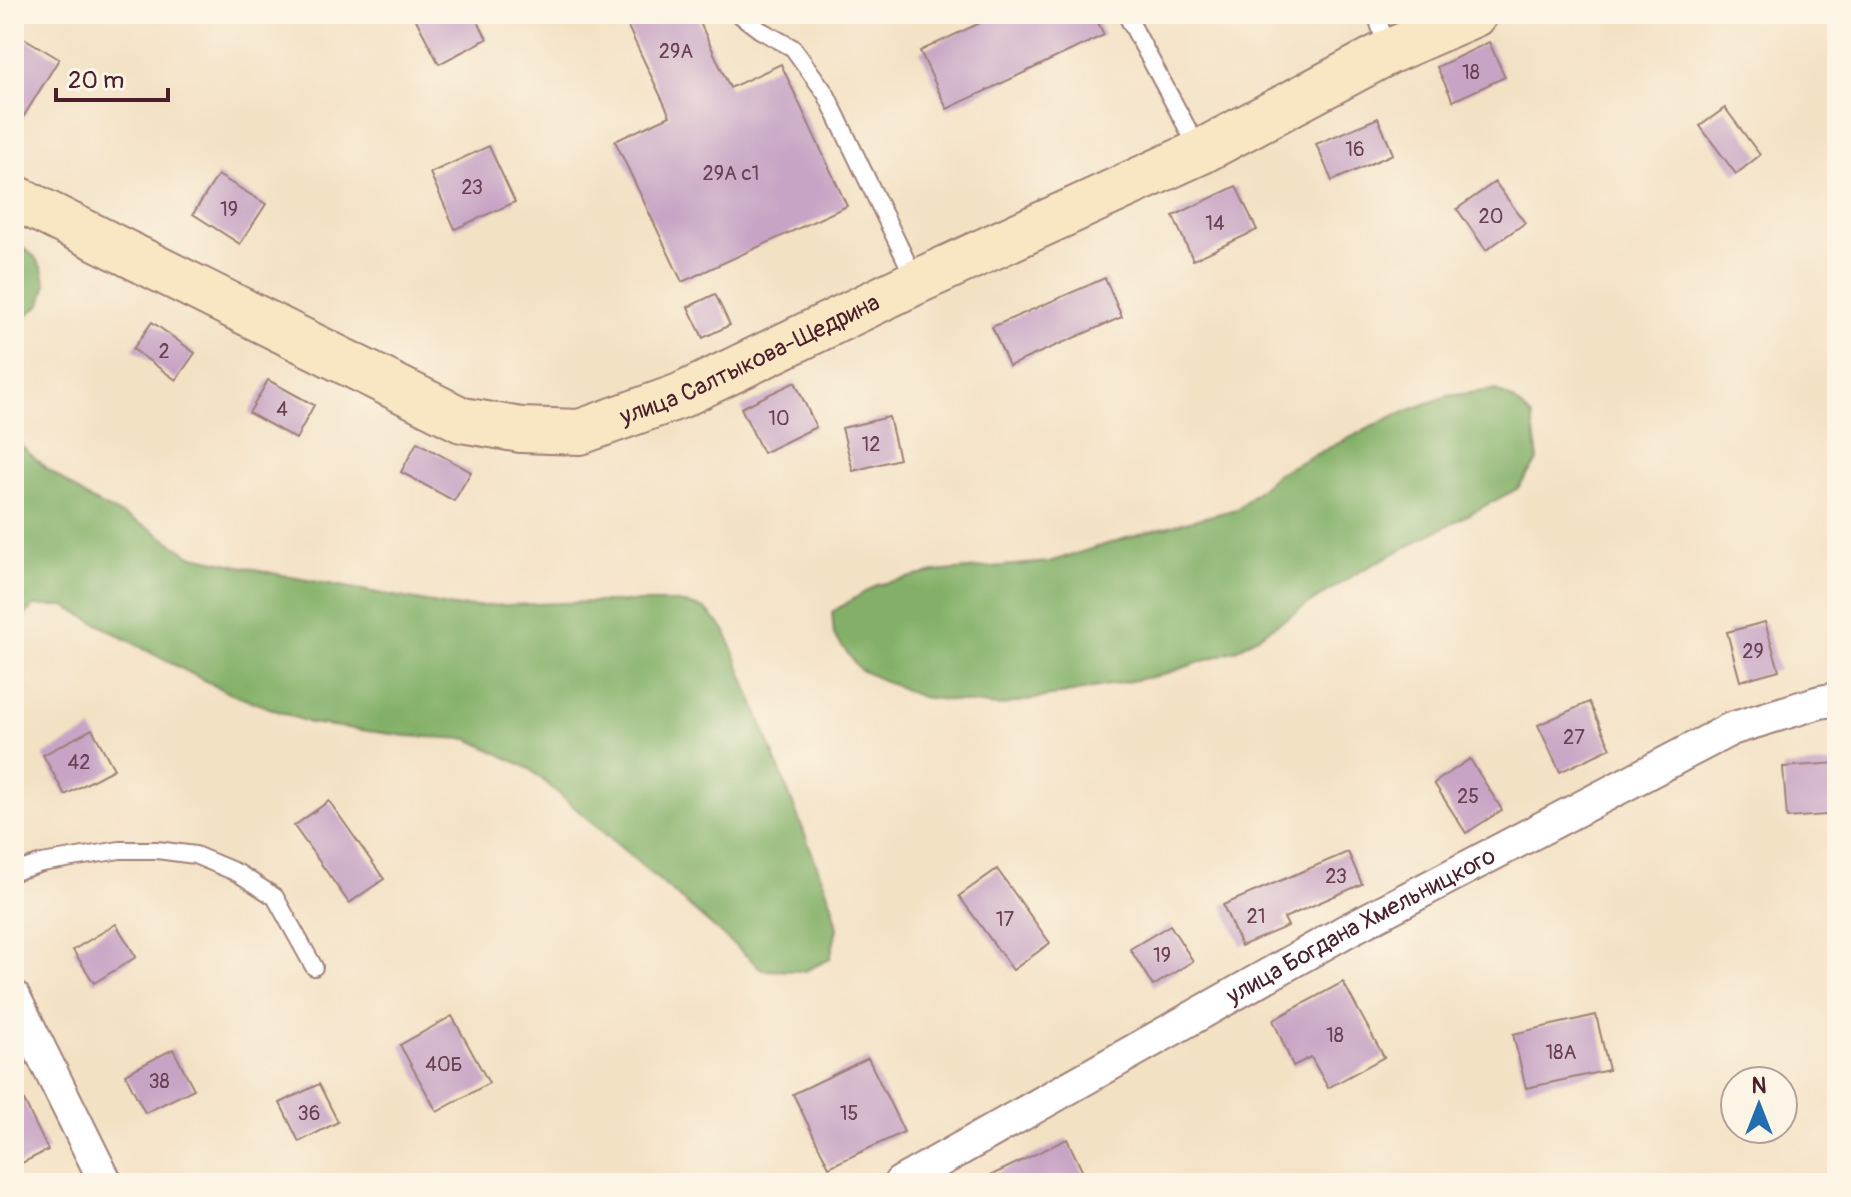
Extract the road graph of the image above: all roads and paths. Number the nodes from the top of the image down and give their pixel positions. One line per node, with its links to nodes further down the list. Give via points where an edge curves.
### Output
1 (739, 14): 7 (lane, via 793,48 826,94)
2 (1126, 14): 5 (lane)
3 (1475, 14): 4 (street, улица Салтыкова-Щедрина)
4 (1382, 33): 5 (street, улица Салтыкова-Щедрина)
5 (1200, 152): 7 (street, улица Салтыкова-Щедрина)
6 (14, 197): 7 (street, улица Салтыкова-Щедрина, via 462,420 521,430 580,432 680,396)
7 (916, 282)
8 (1837, 699): 12 (street, улица Богдана Хмельницкого, via 1731,729 1346,931)
9 (14, 872): 10 (lane, via 120,850 195,855 238,873 275,897)
10 (314, 967)
11 (14, 997): 13 (street)
12 (934, 1174): 14 (street, улица Богдана Хмельницкого)
13 (106, 1183)
14 (900, 1183)

